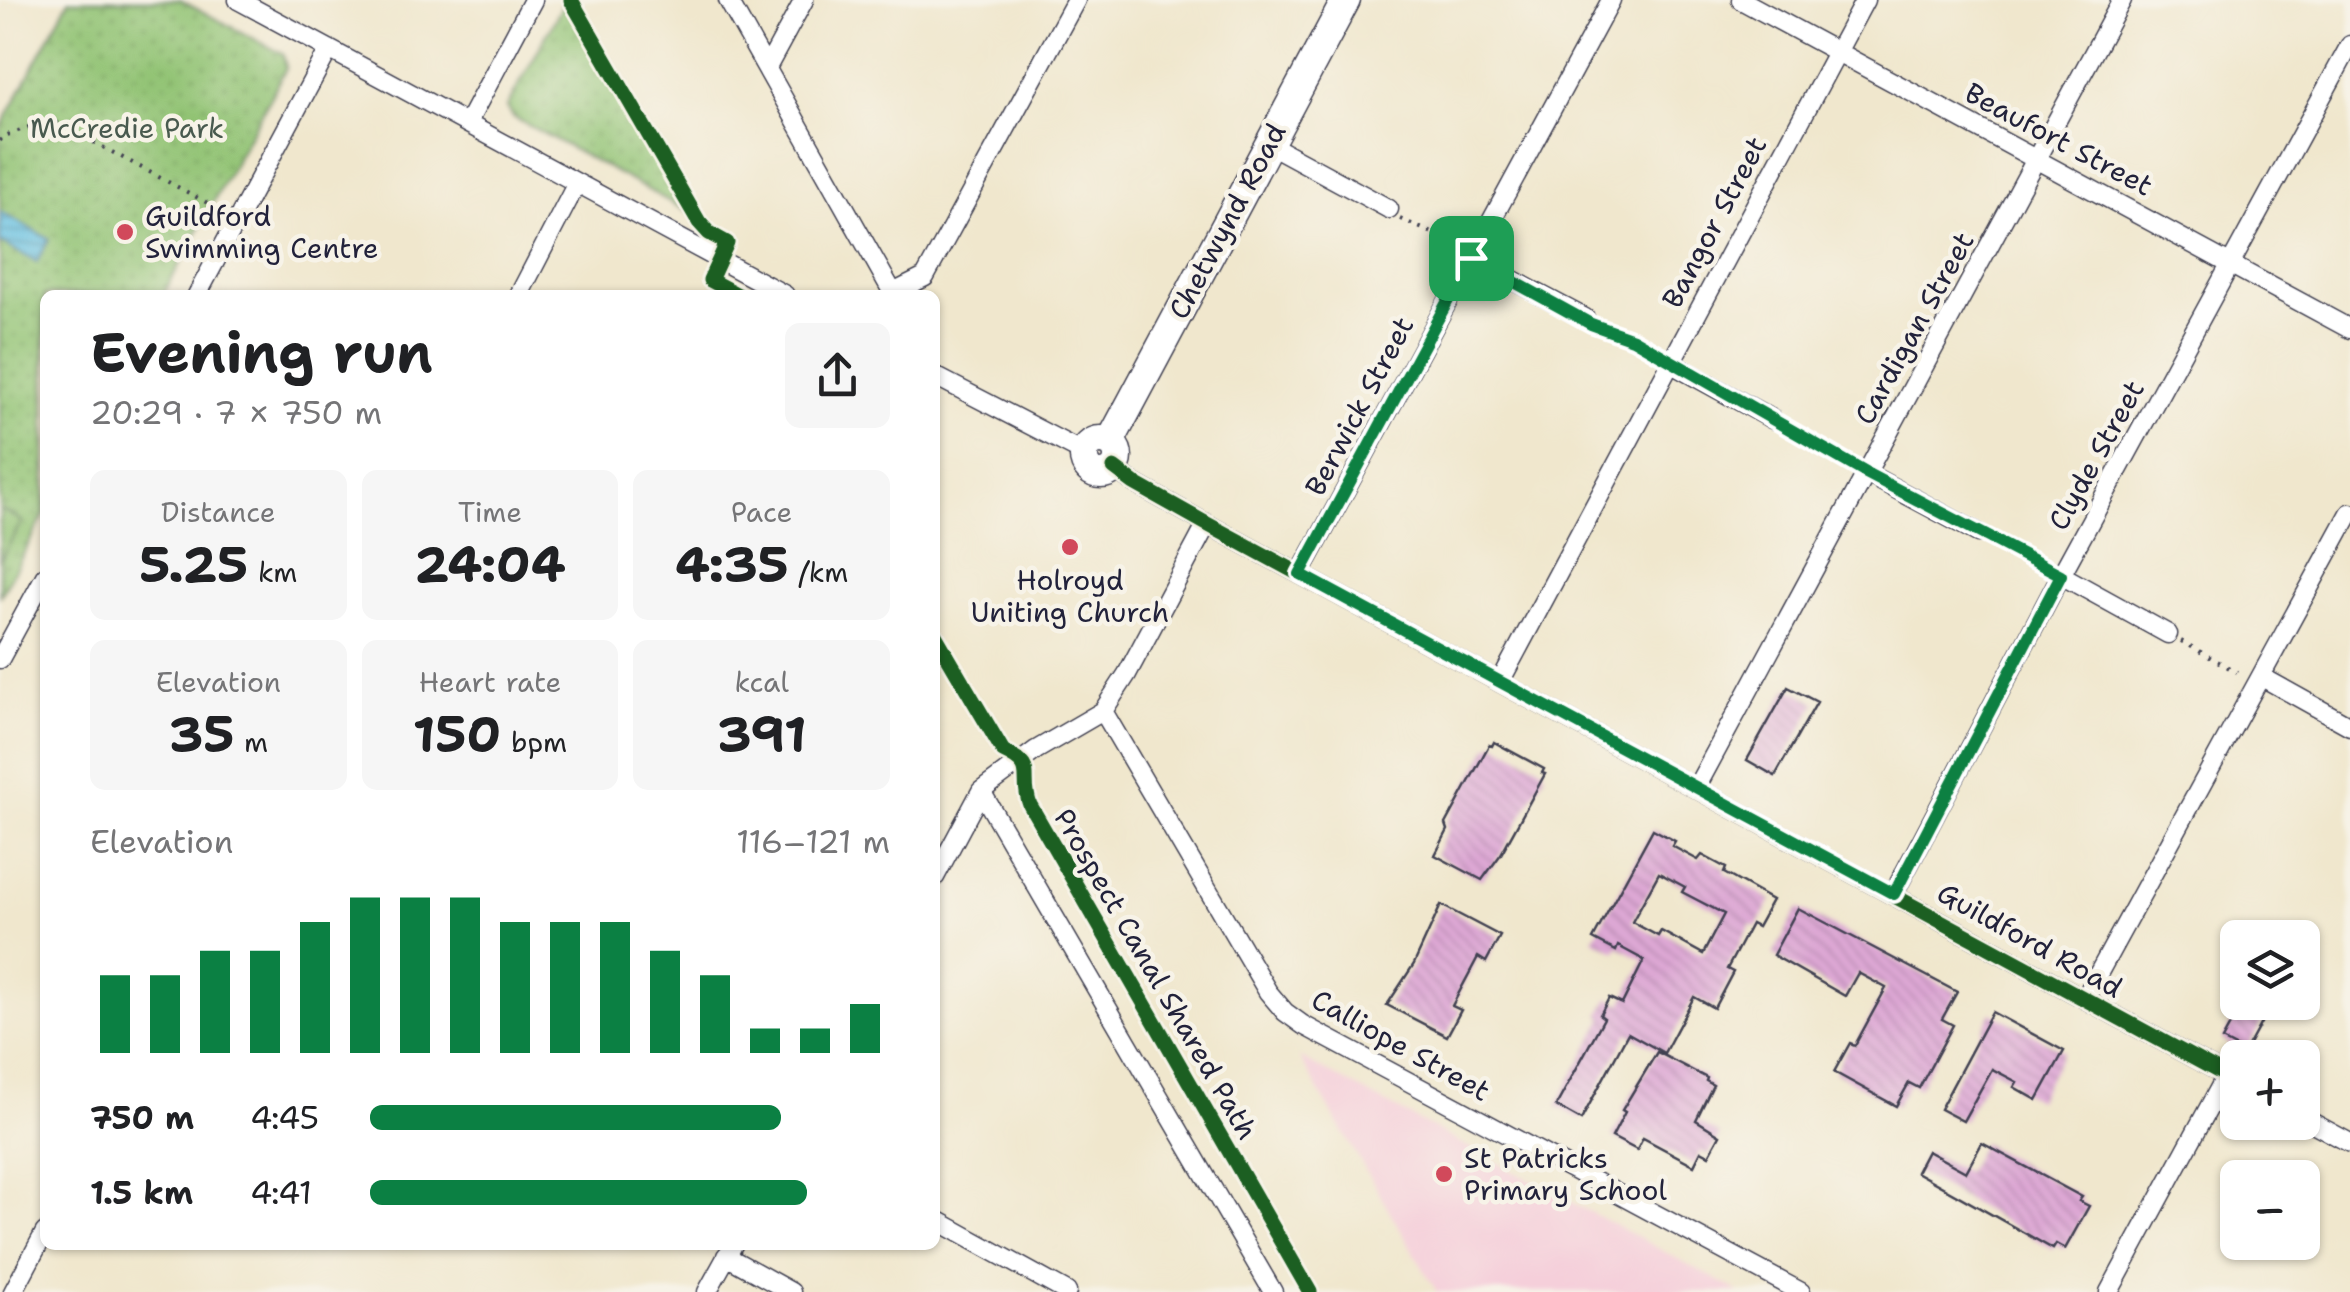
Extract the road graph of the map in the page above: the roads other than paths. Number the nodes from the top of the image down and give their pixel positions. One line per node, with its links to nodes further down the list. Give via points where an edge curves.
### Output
1 (238, 0): 12 (street)
2 (532, 0): 15 (street)
3 (728, 0): 14 (street)
4 (804, 0): 14 (street)
5 (1076, 0): 26 (street, via 925,277)
6 (1346, 0): 16 (street, Chetwynd Road)
7 (1611, 0): 20 (street, Berwick Street)
8 (1741, 0): 13 (street, Beaufort Street)
9 (1865, 0): 13 (street, Bangor Street)
10 (2122, 0): 17 (street, Cardigan Street)
11 (2350, 45): 21 (street, Clyde Street)
12 (329, 49): 15 (street); 22 (street)
13 (1837, 52): 17 (street, Beaufort Street); 29 (street, Bangor Street)
14 (768, 66): 25 (street)
15 (468, 122): 18 (street)
16 (1268, 144): 19 (street); 33 (street, Chetwynd Road)
17 (2038, 158): 21 (street, Beaufort Street); 34 (street, Cardigan Street)
18 (577, 183): 23 (street); 24 (street)
19 (1389, 209)
20 (1465, 251): 27 (street); 38 (street, Berwick Street)
21 (2232, 263): 28 (street, Beaufort Street); 39 (street, Clyde Street)
22 (200, 290)
23 (522, 290)
24 (775, 290)
25 (890, 290)
26 (898, 290)
27 (1585, 318)
28 (2350, 328)
29 (1670, 362): 31 (street); 44 (street, Bangor Street)
30 (940, 379): 32 (street)
31 (1772, 419)
32 (1084, 453): 33 (street, via 1094,441)
33 (1112, 455): 36 (street, Guildford Road, via 1134,483)
34 (1866, 473): 37 (street); 47 (street, Cardigan Street)
35 (2350, 513): 43 (street)
36 (1207, 524): 38 (street, Guildford Road); 45 (street)
37 (1978, 533)
38 (1300, 574): 44 (street, Guildford Road)
39 (2061, 575): 41 (street); 50 (street, Clyde Street)
40 (40, 585): 42 (street)
41 (2168, 634)
42 (0, 659)
43 (2262, 678): 46 (street); 51 (street)
44 (1500, 682): 47 (street, Guildford Road)
45 (1102, 711): 48 (street); 64 (street, Calliope Street, via 1285,1012)
46 (2350, 726)
47 (1696, 788): 50 (street, Guildford Road)
48 (981, 791): 49 (street); 63 (street)
49 (940, 868)
50 (1894, 894): 51 (street, Guildford Road)
51 (2085, 998): 52 (street, Guildford Road)
52 (2220, 1072)
53 (2220, 1100): 65 (street)
54 (2320, 1126): 55 (street)
55 (2350, 1142)
56 (940, 1222): 59 (street)
57 (40, 1241): 60 (street)
58 (730, 1250): 61 (street); 62 (street)
59 (1056, 1289)
60 (13, 1292)
61 (707, 1292)
62 (790, 1292)
63 (1273, 1292)
64 (1801, 1292)
65 (2110, 1292)

